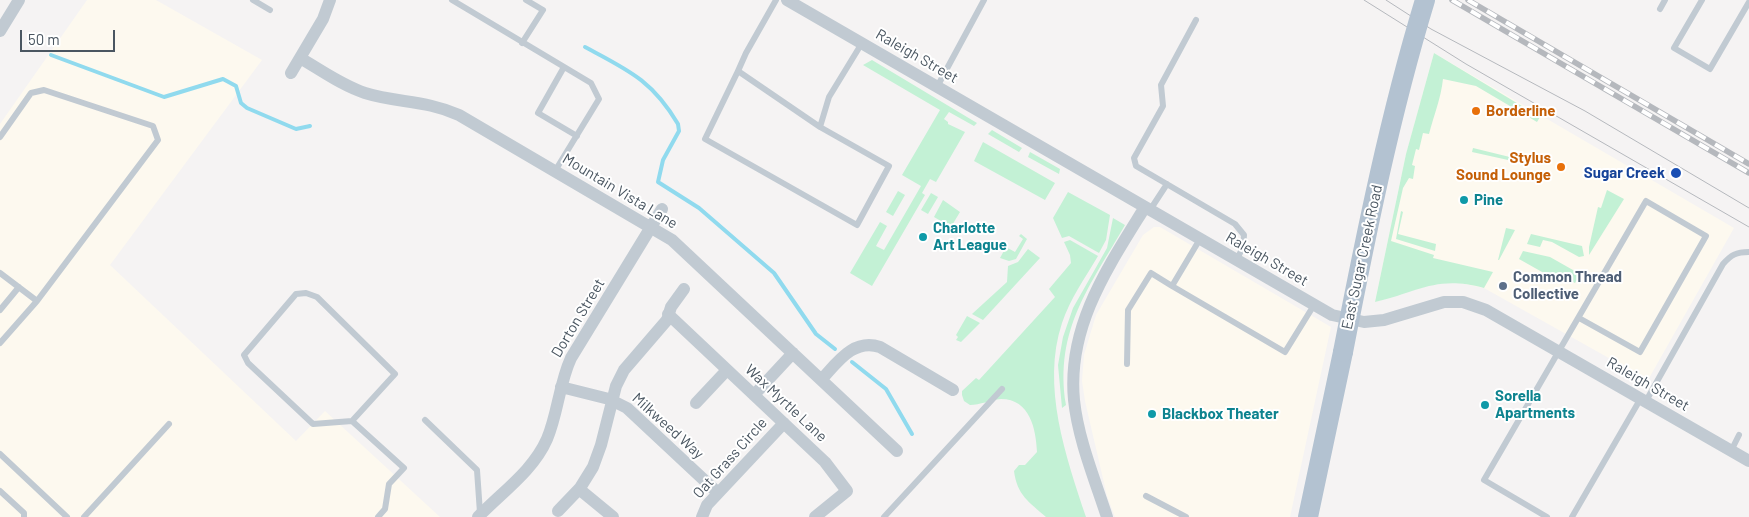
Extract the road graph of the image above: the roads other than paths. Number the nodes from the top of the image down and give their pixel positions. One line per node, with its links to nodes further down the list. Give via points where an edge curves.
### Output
1 (253, 0): 14 (lane)
2 (330, 0): 19 (street, via 323,19)
3 (452, 0): 17 (lane)
4 (526, 0): 17 (lane, via 543,10)
5 (776, 0): 21 (lane)
6 (787, 0): 18 (street, Raleigh Street)
7 (984, 0): 23 (lane)
8 (1425, 0): 82 (main road, East Sugar Creek Road, bridge, via 1385,148)
9 (1665, 0): 13 (lane)
10 (1702, 0): 12 (lane, via 1674,48 1710,69)
11 (14, 2): 16 (street)
12 (1749, 2)
13 (1660, 9)
14 (270, 10)
15 (1196, 20): 28 (lane, via 1161,85 1163,106 1134,158 1136,166)
16 (0, 31)
17 (522, 43): 20 (lane)
18 (862, 43): 23 (street, Raleigh Street); 24 (lane, via 830,97)
19 (300, 58): 22 (street); 27 (street, Mountain Vista Lane, via 366,93 424,102 447,110)
20 (564, 67): 26 (lane, via 591,82 599,99); 26 (lane, via 538,113)
21 (738, 71): 24 (lane); 24 (lane, via 705,139 857,225 889,166)
22 (291, 73)
23 (937, 87): 30 (street, Raleigh Street)
24 (820, 127)
25 (0, 136): 39 (lane, via 31,93 44,90 153,126 158,140)
26 (577, 136): 27 (lane)
27 (555, 171): 31 (street, Mountain Vista Lane)
28 (1167, 184): 30 (lane); 34 (lane, via 1235,224 1244,235 1243,247)
29 (662, 209): 31 (street, Dorton Street)
30 (1148, 209): 32 (street, Raleigh Street); 80 (street, via 1088,306 1075,348 1074,401)
31 (652, 227): 46 (street, Mountain Vista Lane, via 672,240); 50 (street, Dorton Street, via 580,342)
32 (1200, 239): 34 (street, Raleigh Street); 36 (lane)
33 (1749, 252): 55 (lane, via 1731,255 1723,264)
34 (1236, 260): 40 (street, Raleigh Street)
35 (0, 273): 37 (lane)
36 (1172, 286): 40 (lane, via 1285,352); 47 (lane, via 1151,273 1128,310)
37 (19, 287): 39 (lane); 41 (lane)
38 (684, 289): 42 (street)
39 (37, 301): 44 (lane)
40 (1314, 305): 45 (street, Raleigh Street, via 1332,315 1364,322 1384,320 1444,302 1463,302 1494,314)
41 (0, 310)
42 (668, 314): 48 (street, Wax Myrtle Lane); 54 (street, via 668,320 624,370)
43 (1579, 318): 43 (lane, via 1646,202 1706,236 1640,352); 45 (lane)
44 (0, 343)
45 (1560, 351): 55 (street, Raleigh Street); 83 (lane, via 1484,480)
46 (793, 353): 49 (street, Mountain Vista Lane); 53 (street)
47 (1127, 364)
48 (727, 370): 53 (street, Wax Myrtle Lane); 56 (street)
49 (821, 380): 52 (street, via 845,354 866,345 880,347); 63 (street, Mountain Vista Lane)
50 (561, 387): 54 (street, Milkweed Way); 71 (street, Dorton Street, via 551,430 540,452)
51 (1002, 389): 79 (lane)
52 (953, 390)
53 (754, 394): 59 (street, Wax Myrtle Lane)
54 (612, 400): 66 (street, via 598,457); 68 (street, Milkweed Way, via 633,414)
55 (1643, 400): 62 (street, Raleigh Street); 84 (lane)
56 (696, 403)
57 (425, 420): 71 (lane, via 477,470)
58 (352, 421): 58 (lane, via 313,424 248,364 244,355 296,294 317,297 395,374); 75 (lane, via 404,468 389,484 385,509)
59 (784, 423): 68 (street, Oat Grass Circle); 78 (street, Wax Myrtle Lane, via 825,462 847,491)
60 (169, 424): 74 (lane)
61 (1739, 435): 62 (lane)
62 (1730, 450): 65 (street, Raleigh Street)
63 (897, 451)
64 (0, 454): 73 (lane)
65 (1749, 461)
66 (579, 489): 70 (street); 76 (street)
67 (0, 491): 72 (lane, via 24,513)
68 (718, 493): 77 (street, Oat Grass Circle)
69 (1146, 496): 81 (lane)
70 (558, 511)
71 (481, 516)
72 (24, 517)
73 (66, 517)
74 (84, 517)
75 (378, 517)
76 (613, 517)
77 (702, 517)
78 (814, 517)
79 (884, 517)
80 (1107, 517)
81 (1186, 517)
82 (1308, 517)
83 (1547, 517)
84 (1572, 517)

